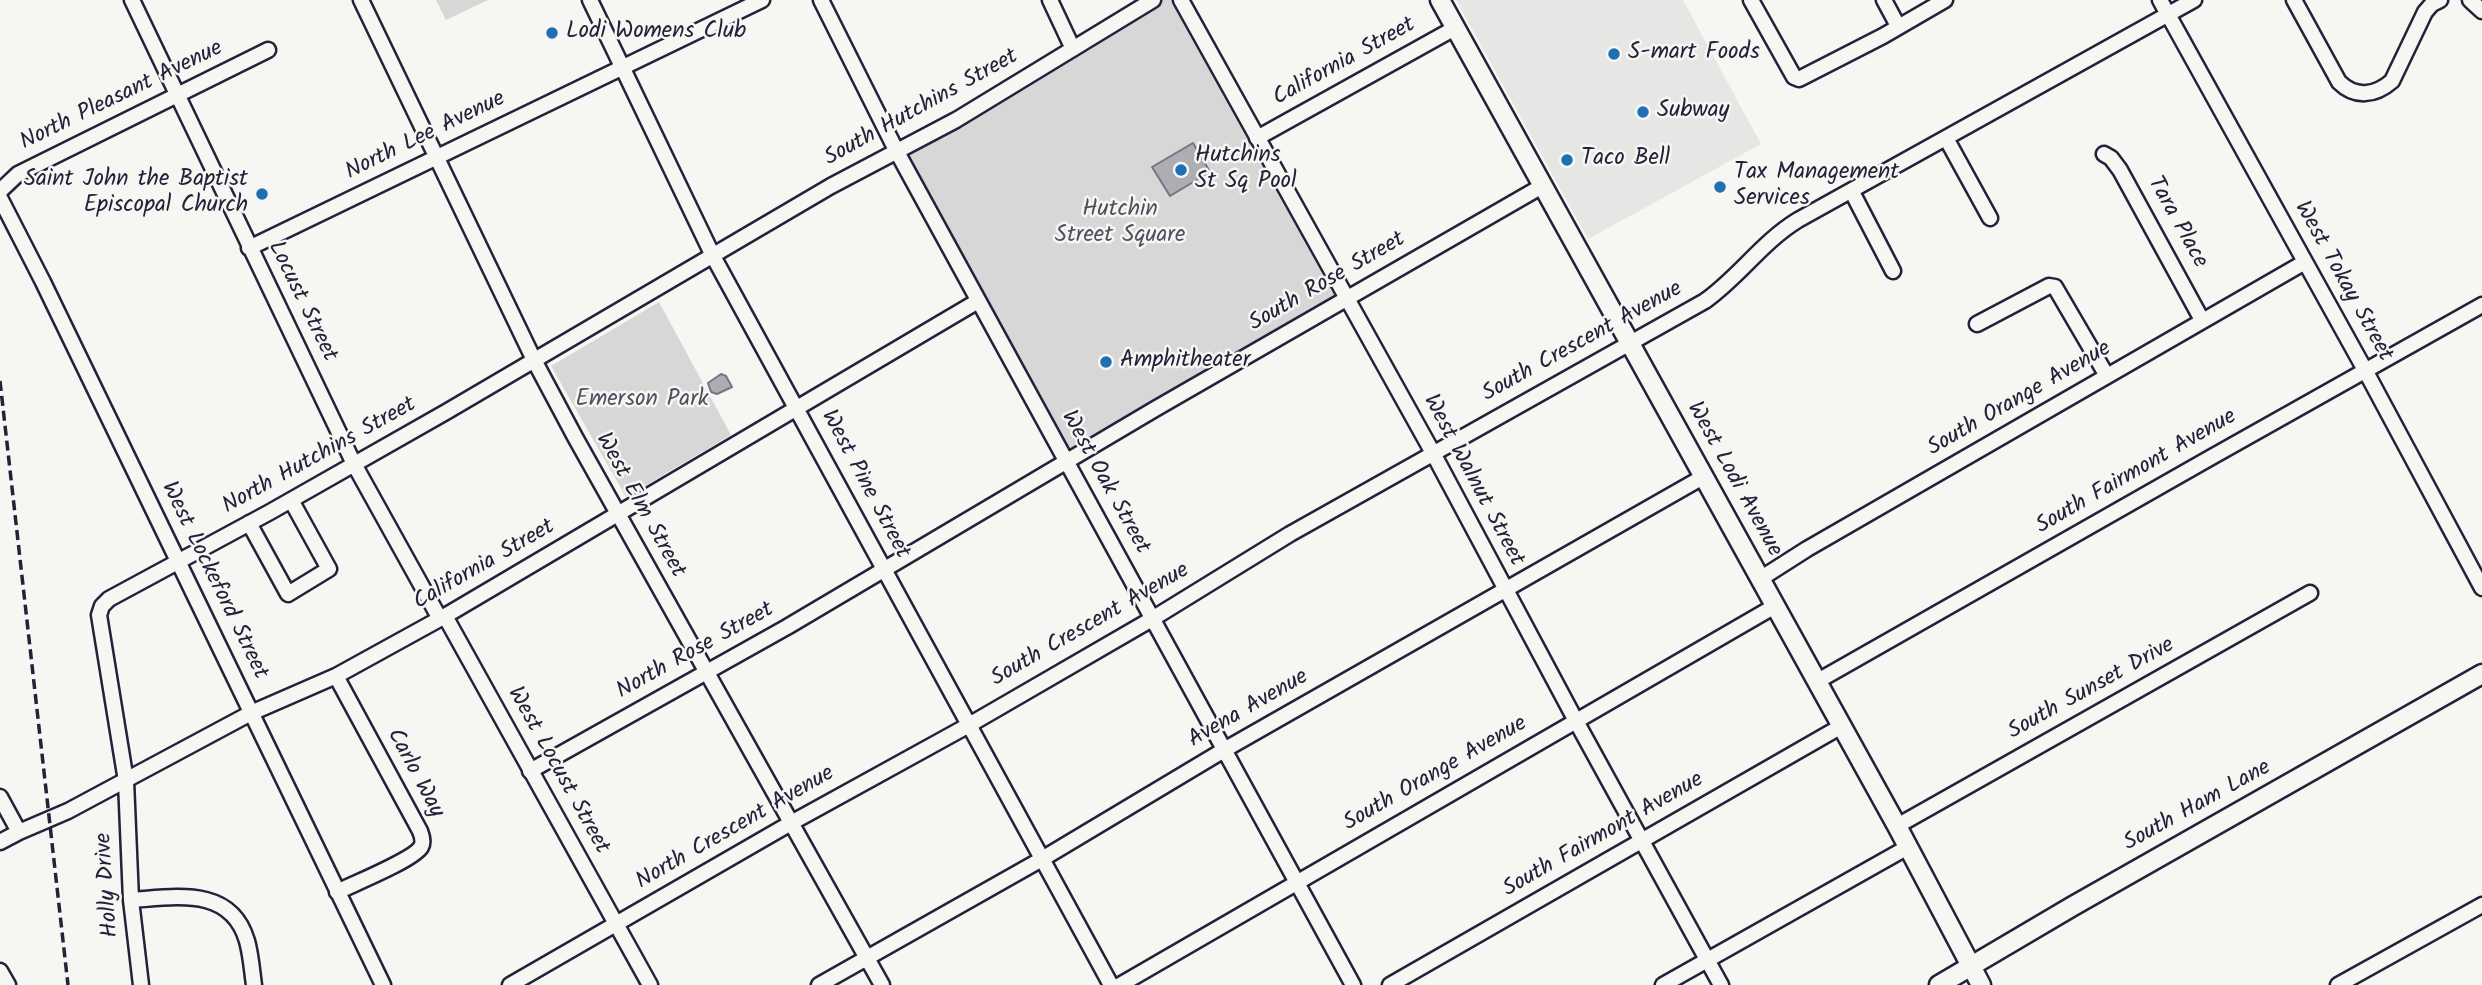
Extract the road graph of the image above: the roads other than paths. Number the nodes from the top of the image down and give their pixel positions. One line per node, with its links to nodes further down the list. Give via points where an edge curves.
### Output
1 (132, 0): 25 (street, Locust Street)
2 (361, 0): 30 (street, West Elm Street)
3 (590, 0): 24 (street, West Pine Street)
4 (762, 0): 24 (street, North Lee Avenue)
5 (821, 0): 28 (street, West Oak Street)
6 (1050, 0): 22 (street)
7 (1153, 0): 22 (street, South Hutchins Street)
8 (1181, 0): 26 (street, West Walnut Street)
9 (1440, 0): 21 (main road, West Lodi Avenue)
10 (1751, 0): 20 (street, via 1794,76 1800,79)
11 (1884, 0): 20 (street)
12 (1945, 0): 20 (street)
13 (2160, 0): 19 (street, West Tokay Street)
14 (2194, 0): 19 (street, South Crescent Avenue)
15 (2294, 0): 16 (street, via 2339,82 2359,94 2383,89 2392,81 2425,12)
16 (2440, 0)
17 (2470, 0): 18 (street)
18 (2482, 11)
19 (2169, 14): 27 (street, South Crescent Avenue); 38 (street, West Tokay Street)
20 (1899, 26)
21 (1455, 28): 26 (street, California Street); 31 (main road, West Lodi Avenue)
22 (1073, 49): 28 (street, South Hutchins Street, via 956,120)
23 (268, 50): 25 (street, North Pleasant Avenue)
24 (623, 67): 30 (street, North Lee Avenue); 37 (street, West Pine Street)
25 (176, 96): 32 (street, North Pleasant Avenue, via 18,174); 36 (street, Locust Street)
26 (1257, 138): 40 (street, West Walnut Street)
27 (1946, 138): 33 (street, South Crescent Avenue); 35 (street)
28 (896, 150): 37 (street, South Hutchins Street); 41 (street, West Oak Street)
29 (2104, 154): 43 (street, Tara Place, via 2120,170)
30 (437, 157): 36 (street, North Lee Avenue); 46 (street, West Elm Street)
31 (1544, 185): 40 (street, South Rose Street); 45 (main road, West Lodi Avenue)
32 (0, 191)
33 (1852, 192): 39 (street); 45 (street, South Crescent Avenue, via 1777,234 1728,285)
34 (0, 198): 57 (street, West Lockeford Street)
35 (1990, 218)
36 (249, 248): 52 (street, Locust Street)
37 (713, 256): 46 (street, North Hutchins Street); 49 (street, West Pine Street)
38 (2305, 262): 43 (street, South Orange Avenue); 47 (street, West Tokay Street)
39 (1893, 271)
40 (1345, 298): 50 (street, West Walnut Street); 51 (street, South Rose Street)
41 (978, 301): 49 (street, California Street); 51 (street, West Oak Street)
42 (2482, 305): 47 (street, South Fairmont Avenue)
43 (2202, 320): 48 (street, South Orange Avenue)
44 (1977, 324): 48 (street, via 2055,287)
45 (1629, 344): 50 (street, South Crescent Avenue); 53 (main road, West Lodi Avenue)
46 (534, 360): 52 (street, North Hutchins Street); 55 (street, West Elm Street)
47 (2365, 370): 60 (street, West Tokay Street); 69 (street, South Fairmont Avenue)
48 (2106, 376): 59 (street, South Orange Avenue)
49 (796, 408): 55 (street, California Street); 58 (street, West Pine Street)
50 (1433, 453): 61 (street, West Walnut Street); 65 (street, South Crescent Avenue)
51 (1067, 461): 58 (street, South Rose Street); 65 (street, West Oak Street)
52 (354, 464): 54 (street, North Hutchins Street); 64 (street, Locust Street)
53 (1703, 477): 59 (main road, West Lodi Avenue); 61 (street, Avena Avenue)
54 (291, 500): 56 (street, North Hutchins Street); 56 (street, via 329,569 288,594)
55 (619, 515): 64 (street, California Street); 66 (street, West Elm Street)
56 (249, 523): 57 (street, North Hutchins Street)
57 (178, 561): 70 (street, West Lockeford Street); 77 (street, North Hutchins Street, via 109,599 99,615)
58 (883, 569): 66 (street, North Rose Street); 73 (street, West Pine Street)
59 (1760, 579): 63 (main road, West Lodi Avenue)
60 (2482, 588)
61 (1505, 589): 72 (street, West Walnut Street); 75 (street, Avena Avenue)
62 (2310, 593): 80 (street, South Sunset Drive)
63 (1775, 606): 69 (main road, West Lodi Avenue); 72 (street, South Orange Avenue)
64 (443, 617): 68 (street, California Street); 76 (street, West Locust Street)
65 (1152, 618): 71 (street, South Crescent Avenue); 75 (street, West Oak Street)
66 (705, 672): 76 (street, North Rose Street); 79 (street, West Elm Street)
67 (2482, 674): 93 (main road, South Ham Lane)
68 (336, 676): 70 (street, California Street); 87 (street, Carlo Way, via 423,842 410,856)
69 (1816, 682): 74 (main road, West Lodi Avenue)
70 (251, 713): 77 (street, California Street); 87 (street, West Lockeford Street)
71 (985, 715): 73 (street, North Crescent Avenue)
72 (1576, 721): 82 (street, West Walnut Street); 86 (street, South Orange Avenue)
73 (969, 725): 79 (street, North Crescent Avenue); 85 (street, West Pine Street)
74 (1840, 727): 80 (main road, West Lodi Avenue); 82 (street, South Fairmont Avenue)
75 (1224, 751): 85 (street, Avena Avenue); 86 (street, West Oak Street)
76 (530, 771): 90 (street, West Locust Street)
77 (126, 781): 81 (street, California Street); 88 (street, Holly Drive)
78 (0, 797): 81 (street)
79 (791, 823): 90 (street, North Crescent Avenue); 91 (street, West Elm Street)
80 (1897, 826): 84 (main road, West Lodi Avenue)
81 (19, 832): 83 (street, California Street)
82 (1641, 841): 92 (street, West Walnut Street); 106 (street, South Fairmont Avenue)
83 (0, 842)
84 (1908, 847): 92 (street); 93 (main road, West Lodi Avenue)
85 (1042, 859): 91 (street, Avena Avenue); 103 (street, West Pine Street)
86 (1297, 882): 104 (street, South Orange Avenue); 105 (street, West Oak Street)
87 (337, 892): 98 (street, West Lockeford Street)
88 (131, 901): 96 (street, Holly Drive); 97 (street, via 203,898 226,908 247,942)
89 (2482, 905): 111 (street)
90 (615, 924): 99 (street, North Crescent Avenue); 100 (street, West Locust Street)
91 (866, 957): 101 (street, Avena Avenue); 102 (street, West Elm Street)
92 (1707, 960): 107 (street); 108 (street, West Walnut Street)
93 (1971, 967): 109 (main road, South Ham Lane); 110 (main road, West Lodi Avenue)
94 (0, 971): 95 (street)
95 (8, 985)
96 (141, 985)
97 (254, 985)
98 (383, 985)
99 (510, 985)
100 (650, 985)
101 (818, 985)
102 (882, 985)
103 (1111, 985)
104 (1120, 985)
105 (1353, 985)
106 (1390, 985)
107 (1663, 985)
108 (1721, 985)
109 (1939, 985)
110 (1981, 985)
111 (2338, 985)

